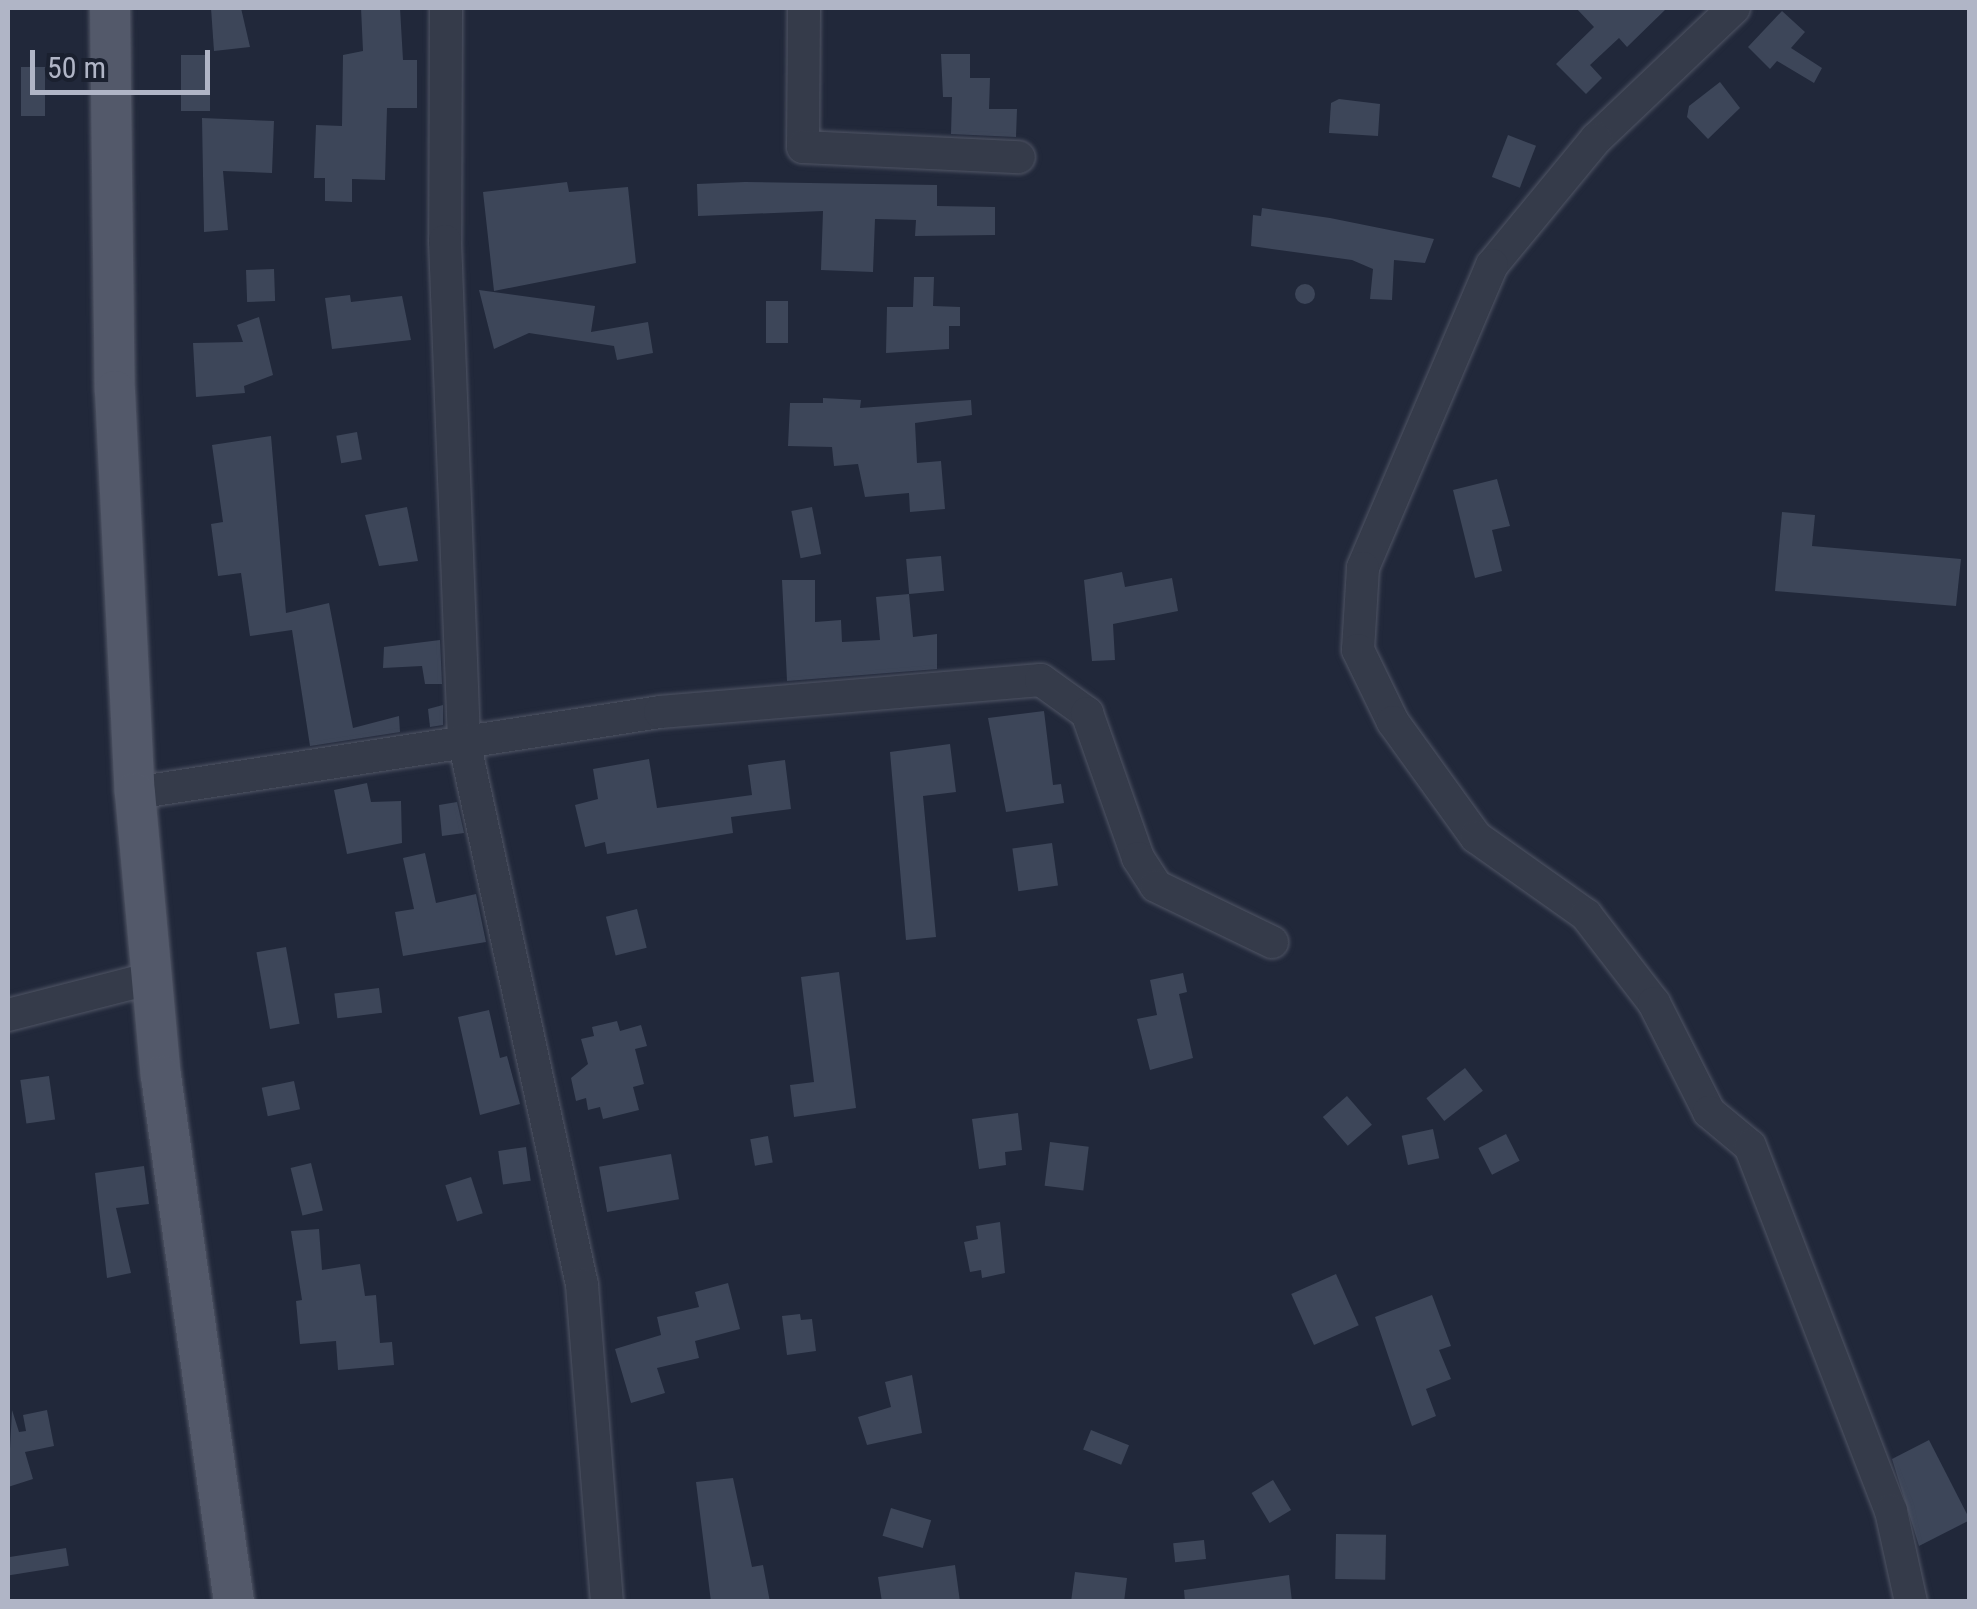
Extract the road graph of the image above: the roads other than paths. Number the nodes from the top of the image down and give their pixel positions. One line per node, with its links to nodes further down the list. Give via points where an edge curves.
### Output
1 (110, 8): 7 (main road, via 114,391)
2 (446, 8): 6 (street, via 445,241)
3 (804, 8): 5 (street, via 803,147)
4 (1734, 8): 13 (street, via 1596,139 1492,265 1362,568 1358,650 1393,722 1476,837 1586,915 1654,1003 1709,1112 1750,1146 1891,1511)
5 (1020, 157)
6 (464, 741): 7 (street); 8 (street, via 660,712 1041,680 1087,713 1138,858 1156,886); 12 (street, via 582,1285)
7 (134, 792): 9 (main road)
8 (1272, 942)
9 (152, 978): 10 (street); 11 (main road)
10 (8, 1015)
11 (234, 1602)
12 (607, 1602)
13 (1910, 1602)

